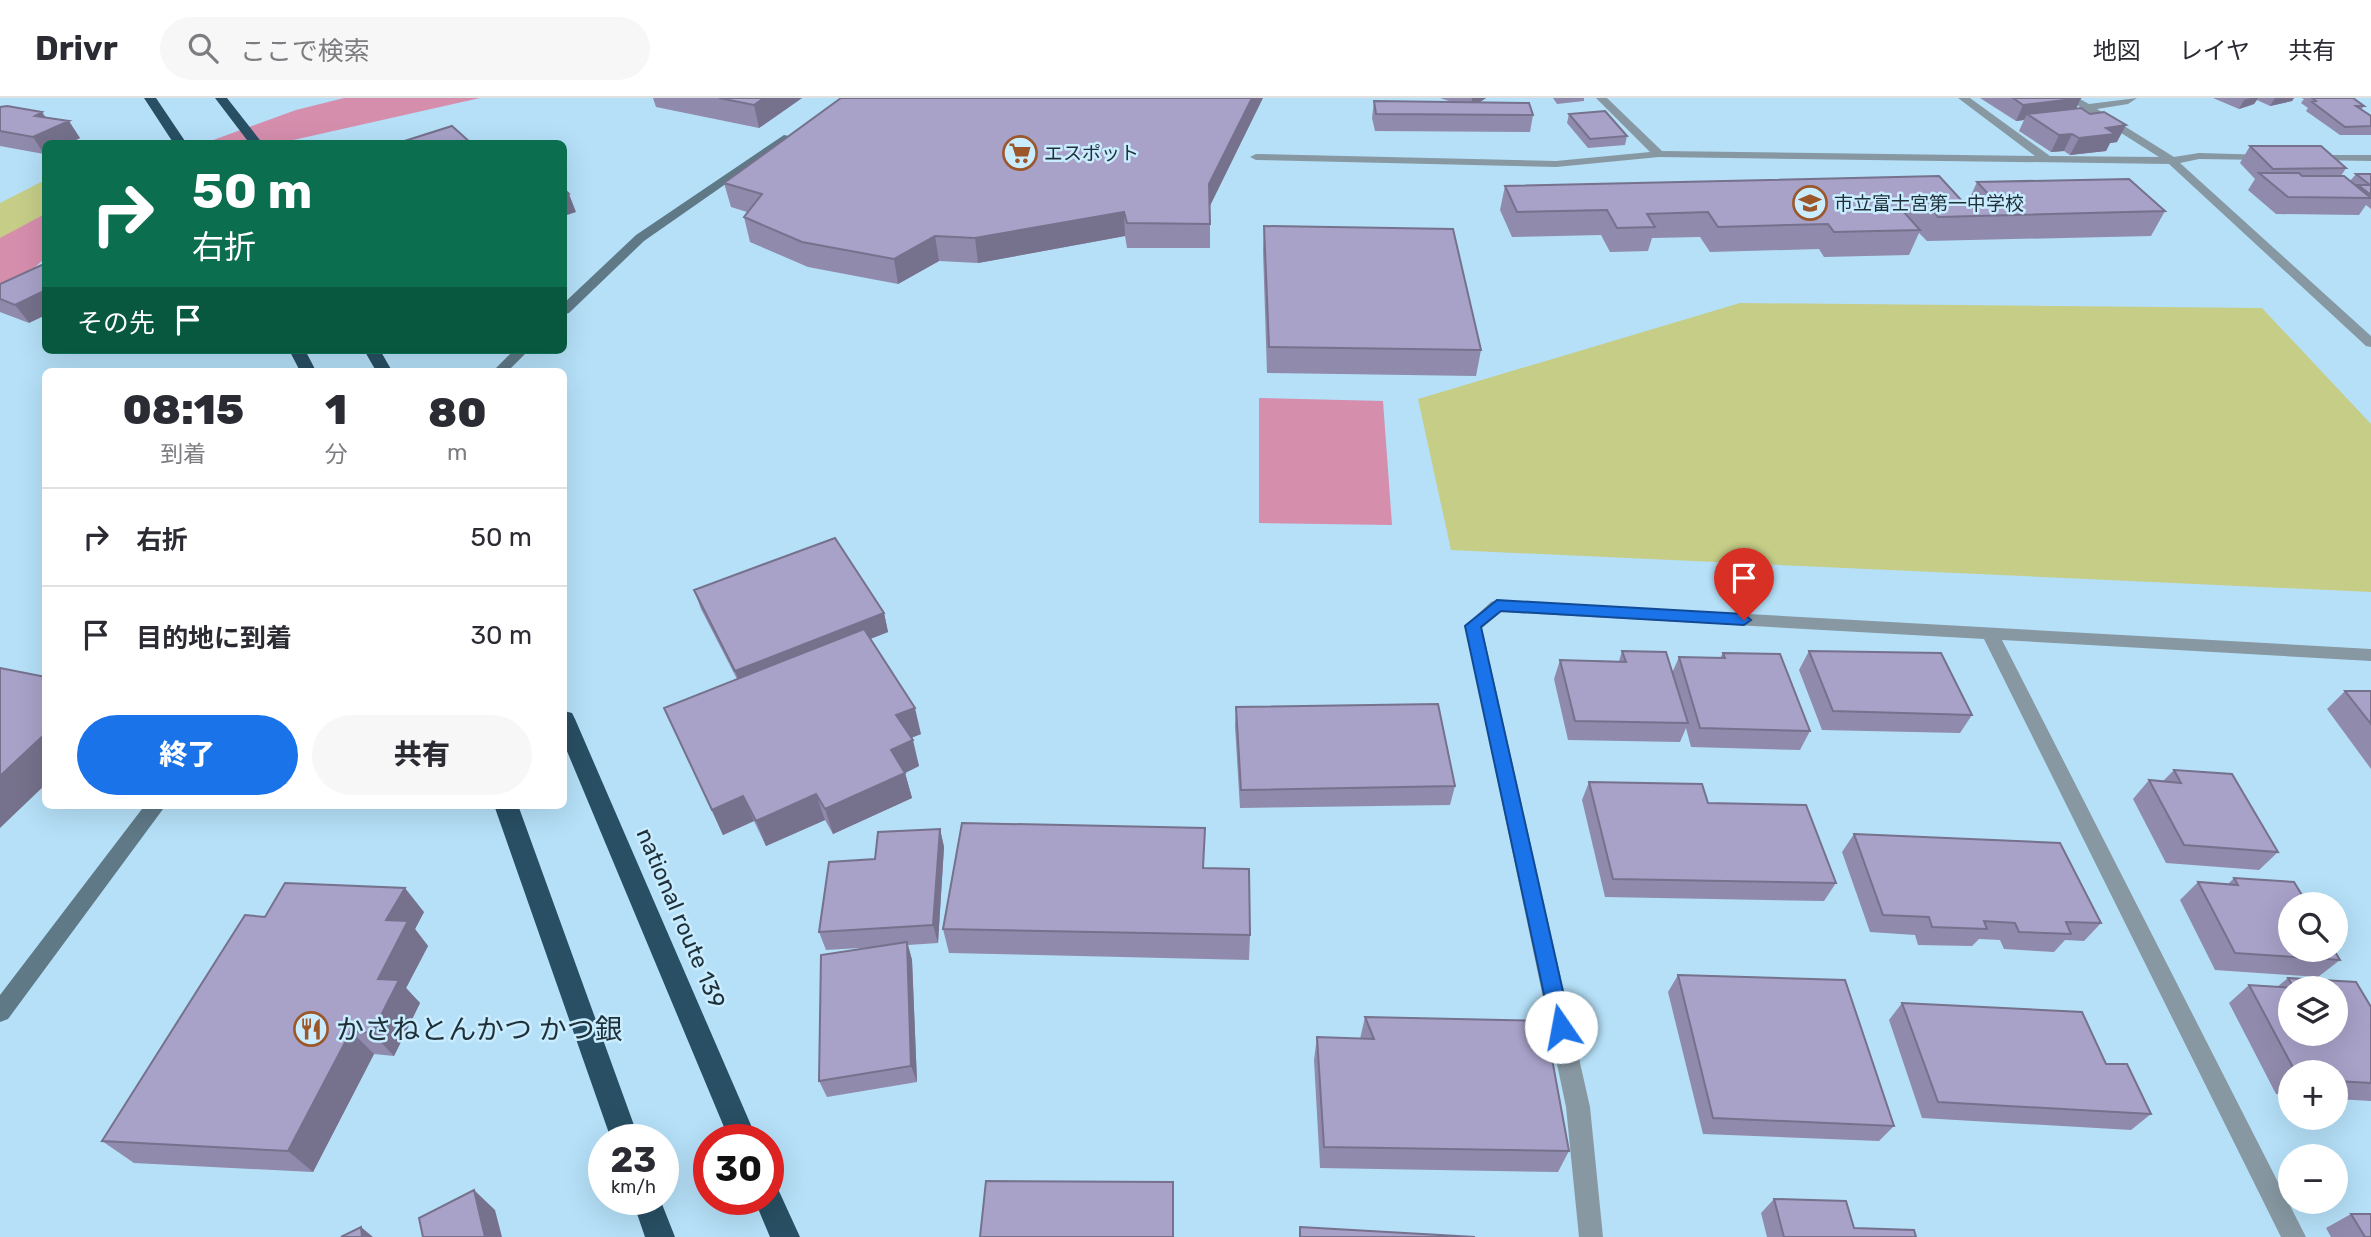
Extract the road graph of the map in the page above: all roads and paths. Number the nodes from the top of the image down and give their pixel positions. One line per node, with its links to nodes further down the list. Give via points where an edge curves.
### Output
1 (150, 98): 9 (highway)
2 (221, 98): 10 (highway)
3 (1601, 98): 11 (street)
4 (1963, 98): 16 (street)
5 (2071, 98): 7 (street)
6 (2132, 98): 7 (street)
7 (2086, 107): 17 (street)
8 (799, 129): 18 (street, via 640,238)
9 (178, 140)
10 (254, 140)
11 (1659, 154): 12 (street, via 1556,164); 16 (street)
12 (1256, 156)
13 (2283, 157): 17 (street, via 2199,156)
14 (2296, 157): 15 (street)
15 (2371, 158)
16 (2047, 159): 17 (street)
17 (2172, 161): 19 (street)
18 (567, 307)
19 (2371, 343)
20 (518, 354): 21 (street)
21 (503, 368)
22 (1990, 634): 23 (street); 34 (street, via 1497,606 1473,626 1578,1107); 35 (street)
23 (2371, 655)
24 (567, 726): 29 (highway, national route 139)
25 (153, 809): 27 (street)
26 (507, 809): 28 (highway)
27 (1, 1010)
28 (620, 1124)
29 (737, 1124)
30 (652, 1215): 32 (highway)
31 (775, 1215): 33 (highway)
32 (660, 1237)
33 (785, 1237)
34 (1591, 1237)
35 (2294, 1237)

